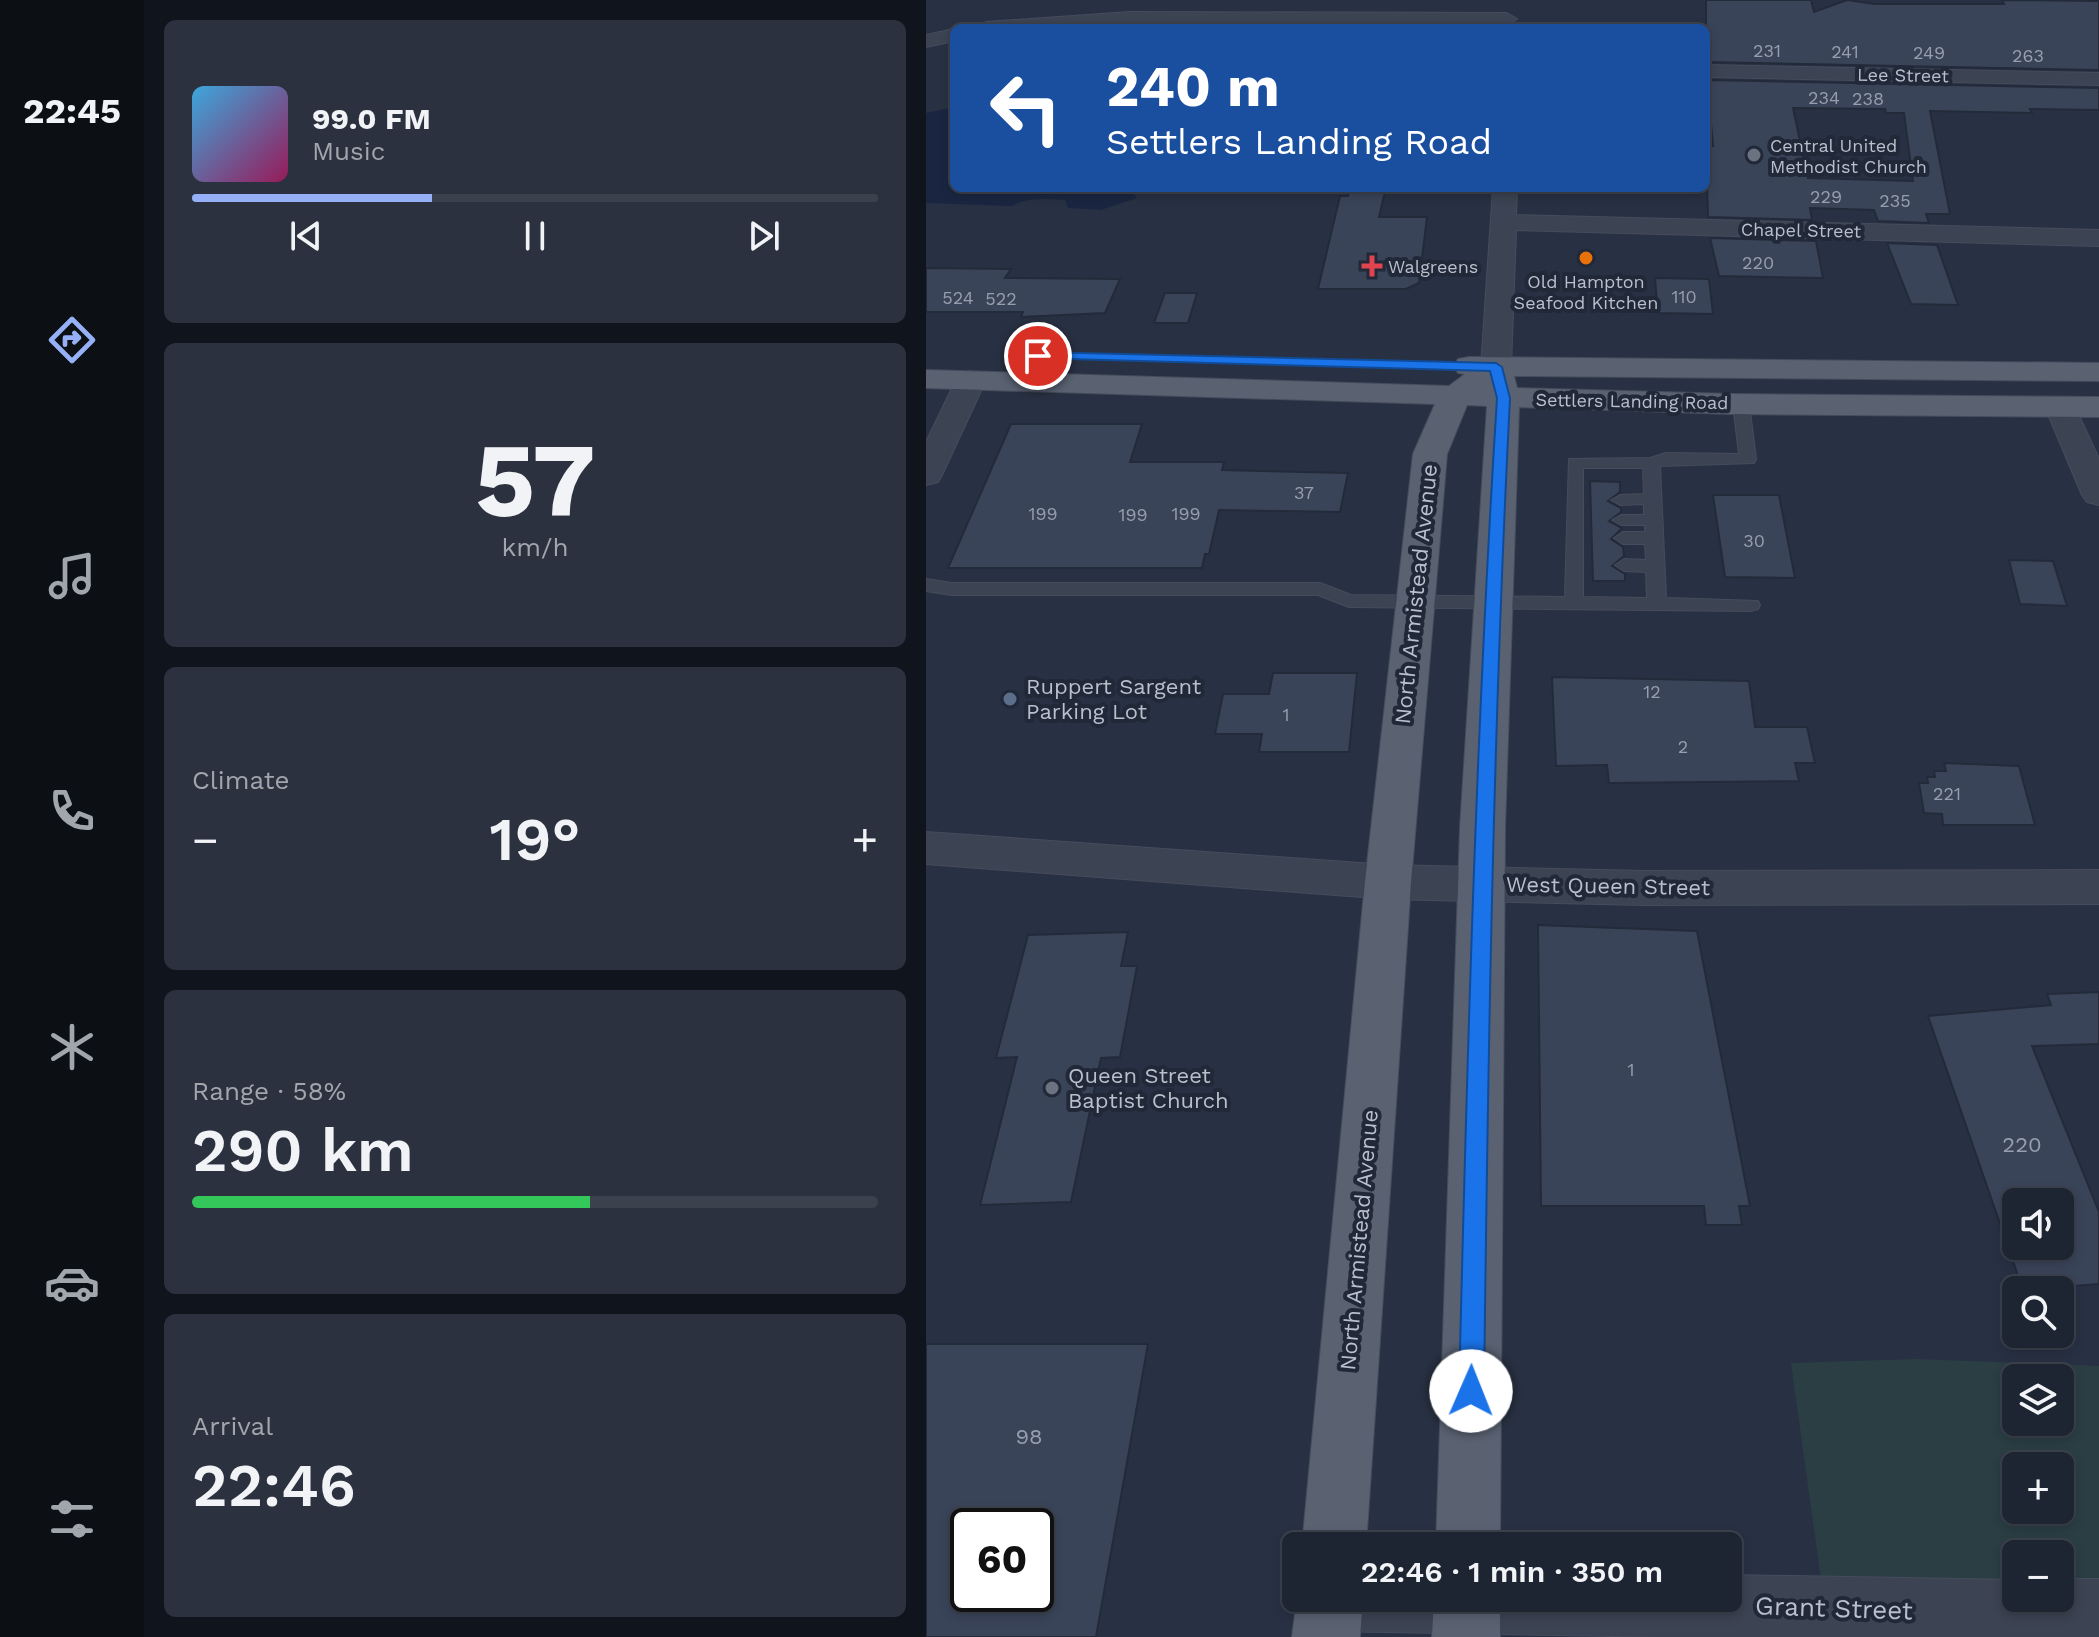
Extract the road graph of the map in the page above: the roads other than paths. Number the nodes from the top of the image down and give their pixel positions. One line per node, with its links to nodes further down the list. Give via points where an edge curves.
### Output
1 (1015, 0): 4 (street)
2 (1257, 9): 3 (street); 5 (street)
3 (1507, 16)
4 (995, 24)
5 (1038, 24)
6 (950, 36): 7 (street)
7 (926, 41)
8 (1710, 71): 9 (street, Lee Street)
9 (2099, 79)
10 (1505, 192): 11 (street)
11 (1504, 222): 12 (street, Chapel Street); 19 (street)
12 (2099, 238)
13 (926, 353): 14 (main road)
14 (1345, 363)
15 (2099, 372): 19 (main road, Settlers Landing Road)
16 (926, 379): 17 (main road)
17 (971, 380): 18 (main road); 24 (street)
18 (1448, 381): 19 (main road); 33 (main road, North Armistead Avenue, via 1430,454)
19 (1500, 382): 20 (main road, Settlers Landing Road); 34 (main road)
20 (1741, 404): 21 (main road, Settlers Landing Road); 23 (lane, via 1748,459 1666,458)
21 (2060, 407): 22 (main road, Settlers Landing Road); 25 (street)
22 (2099, 407)
23 (1651, 463): 26 (lane); 35 (lane, via 1575,463 1582,500 1583,563)
24 (926, 475)
25 (2099, 495)
26 (1651, 499): 27 (lane); 29 (lane)
27 (1620, 500)
28 (1622, 529): 29 (lane)
29 (1653, 529): 31 (lane)
30 (1624, 565): 31 (lane)
31 (1655, 566): 36 (lane)
32 (926, 585): 33 (lane, via 1320,589 1349,601)
33 (1414, 601): 34 (lane); 39 (main road, North Armistead Avenue)
34 (1492, 602): 35 (lane); 40 (main road)
35 (1574, 603): 36 (lane)
36 (1657, 604): 37 (lane)
37 (1751, 605)
38 (926, 848): 39 (street, West Queen Street)
39 (1388, 882): 40 (street, West Queen Street); 42 (main road, North Armistead Avenue)
40 (1481, 884): 41 (street, West Queen Street, via 1846,890); 43 (main road)
41 (2099, 887)
42 (1335, 1532)
43 (1468, 1532)
44 (1742, 1606): 45 (street, Grant Street)
45 (2099, 1611)
46 (1329, 1612): 48 (main road)
47 (1467, 1612): 49 (main road)
48 (1326, 1637)
49 (1466, 1637)

